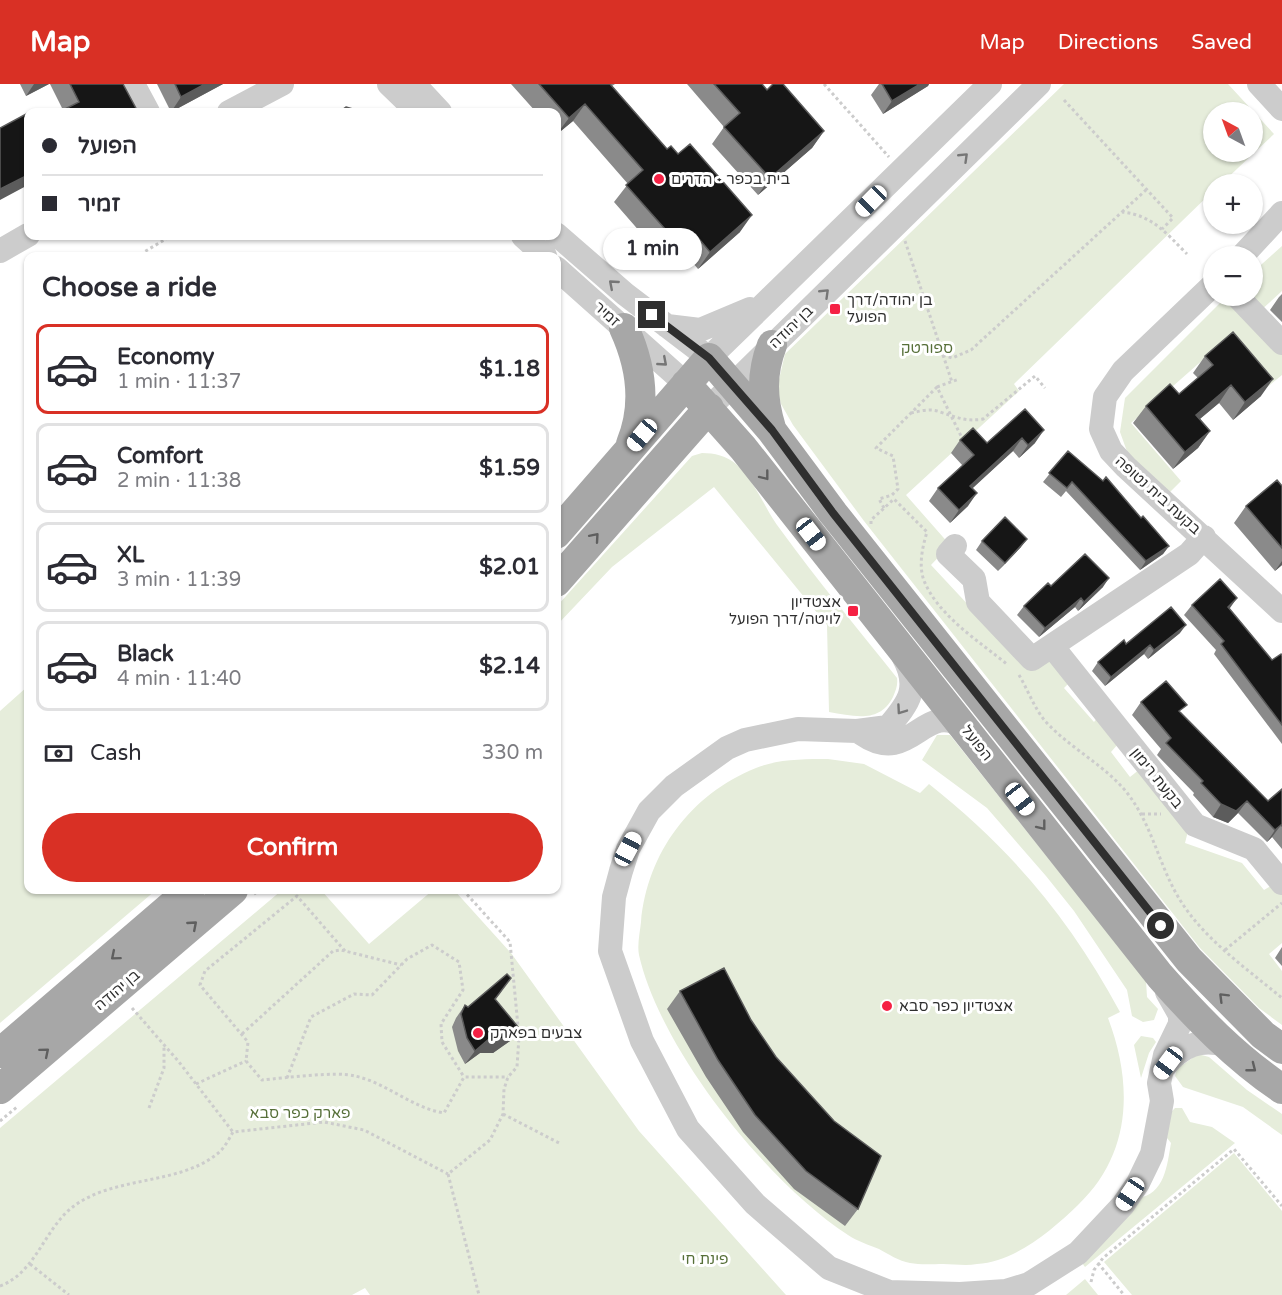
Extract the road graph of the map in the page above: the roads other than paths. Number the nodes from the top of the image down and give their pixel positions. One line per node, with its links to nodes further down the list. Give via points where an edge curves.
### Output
1 (133, 84): 9 (street)
2 (302, 84): 11 (street)
3 (389, 84): 12 (street)
4 (414, 84): 13 (street)
5 (990, 84): 25 (street)
6 (1039, 84): 31 (street, בן יהודה, one-way to 6)
7 (1259, 84): 14 (street)
8 (274, 86): 10 (street)
9 (146, 108)
10 (237, 108)
11 (257, 108)
12 (413, 108)
13 (436, 108)
14 (1281, 108)
15 (1281, 216): 21 (street)
16 (24, 223): 17 (street)
17 (0, 236)
18 (24, 237): 22 (street)
19 (561, 238): 28 (street, זמיר, one-way to 19)
20 (519, 240): 23 (street)
21 (1252, 246)
22 (0, 251)
23 (538, 252)
24 (561, 272): 29 (street, זמיר)
25 (778, 292): 28 (street, via 728,320 700,330); 32 (street)
26 (1203, 295): 41 (street, בקעת בית נטופה, via 1123,371 1105,397 1101,429 1110,451)
27 (1247, 306): 30 (street)
28 (666, 326): 32 (street, זמיר)
29 (624, 328): 33 (street, זמיר, one-way to 33); 38 (main road, via 640,374 638,420)
30 (1282, 343)
31 (772, 345): 34 (street, בן יהודה); 36 (main road, via 763,373)
32 (709, 358): 33 (main road); 34 (main road, הפועל)
33 (686, 384): 35 (main road, הפועל); 38 (main road)
34 (732, 384): 35 (street, בן יהודה); 36 (main road, הפועל)
35 (709, 408): 37 (main road, הפועל); 39 (main road, בן יהודה)
36 (772, 430): 54 (main road, הפועל, one-way to 36, via 1263,1035 1189,960 833,513)
37 (743, 448): 39 (main road, via 714,440 699,442); 45 (main road, הפועל, one-way to 45)
38 (628, 451): 40 (main road)
39 (654, 469): 43 (main road, בן יהודה, one-way to 39)
40 (561, 528)
41 (1204, 537): 44 (street, בקעת בית נטופה); 46 (street, via 1189,554)
42 (955, 546): 46 (street, via 948,554 974,579 978,602 1032,659)
43 (561, 576)
44 (1277, 596)
45 (893, 638): 47 (main road, הפועל); 48 (street, one-way to 48, via 912,672 909,698 888,727)
46 (1052, 646): 49 (street, בקעת רימון, via 1195,825 1254,849)
47 (964, 728): 48 (street, via 954,720 937,720 897,743 868,739); 52 (main road, הפועל, one-way to 52)
48 (857, 731): 56 (street, via 798,729 753,737 727,748 674,786 649,811 628,849 614,897 610,951 642,1041 688,1129 755,1204 829,1268 889,1292 1006,1292 1029,1284 1078,1253 1123,1205 1152,1154 1162,1101)
49 (1282, 883)
50 (185, 894): 55 (main road, בן יהודה, one-way to 55)
51 (228, 894): 57 (main road, בן יהודה, one-way to 51)
52 (1160, 976): 53 (main road, הפועל); 56 (street, via 1180,1015 1178,1032)
53 (1226, 1045): 56 (street, via 1195,1043 1176,1055); 58 (main road, הפועל, one-way to 58)
54 (1282, 1049)
55 (0, 1053)
56 (1160, 1073)
57 (0, 1089)
58 (1282, 1089)

